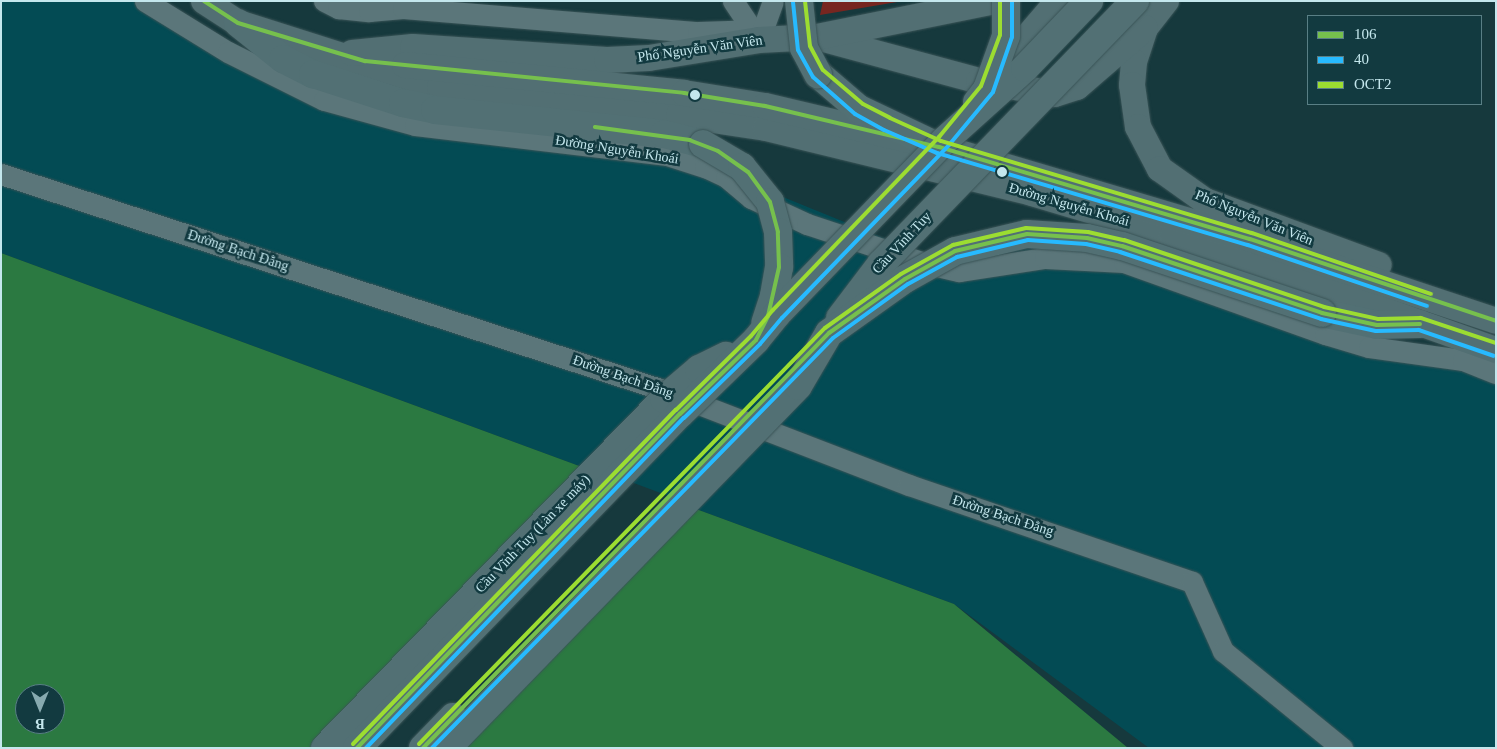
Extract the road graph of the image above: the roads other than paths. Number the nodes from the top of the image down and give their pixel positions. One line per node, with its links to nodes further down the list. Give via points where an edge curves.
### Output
1 (145, 1): 27 (street, Đường Nguyễn Khoái, via 228,52 324,100 414,125 667,156 706,167 726,177 751,198 807,224 904,258 959,271 1044,258 1124,262 1325,334 1369,347 1463,360)
2 (204, 1): 13 (main road, Đường Nguyễn Khoái)
3 (733, 1): 16 (street)
4 (773, 1): 16 (street)
5 (799, 1): 19 (highway, bridge, via 804,48 818,74 859,109)
6 (996, 1): 15 (main road, Phố Nguyễn Văn Viên)
7 (1006, 1): 19 (highway, bridge, via 1006,36 987,89)
8 (1058, 1): 18 (main road, via 1016,50 1011,67)
9 (1089, 1): 19 (highway, bridge, via 1025,68)
10 (1135, 1): 24 (highway, Cầu Vĩnh Tuy, bridge, via 881,264)
11 (1166, 1): 14 (main road, Phố Nguyễn Văn Viên)
12 (331, 4): 16 (street, via 369,11 403,8 698,32 736,31)
13 (238, 23): 17 (main road, Đường Nguyễn Khoái); 25 (highway, bridge, via 283,58 351,89 410,105 664,134 703,144 742,166 770,202 779,243 774,296)
14 (1145, 28): 18 (main road, via 1076,86 1063,93); 21 (main road, Phố Nguyễn Văn Viên, via 1132,78 1138,128 1160,169 1205,201 1448,290 1458,298)
15 (817, 37): 16 (main road, Phố Nguyễn Văn Viên); 18 (main road, via 979,81)
16 (758, 40): 17 (main road, Phố Nguyễn Văn Viên, via 649,58 607,60 413,47)
17 (353, 57): 19 (main road, Đường Nguyễn Khoái, via 684,93 765,106); 23 (main road, Đường Nguyễn Khoái, via 440,87 679,114 766,128 903,161 1173,235)
18 (1014, 86)
19 (942, 144): 21 (main road, Đường Nguyễn Khoái); 25 (highway, bridge, via 777,314)
20 (1, 174): 32 (street, Đường Bạch Đằng, via 660,389 909,485 1192,582 1223,651)
21 (1461, 307): 22 (main road, Đường Nguyễn Khoái)
22 (1496, 321)
23 (1420, 324): 24 (highway, bridge, via 1377,325 1322,313 1122,246 1058,234 1027,234 955,251 905,279); 26 (main road, Đường Nguyễn Khoái)
24 (829, 333): 30 (highway, Cầu Vĩnh Tuy, bridge); 31 (highway, bridge, via 798,386)
25 (756, 340): 28 (highway, Cầu Vĩnh Tuy (Làn xe máy), bridge, via 699,369 664,399); 29 (highway, bridge, via 673,421)
26 (1496, 350)
27 (1496, 374)
28 (325, 748)
29 (357, 748)
30 (423, 748)
31 (446, 748)
32 (1342, 748)

